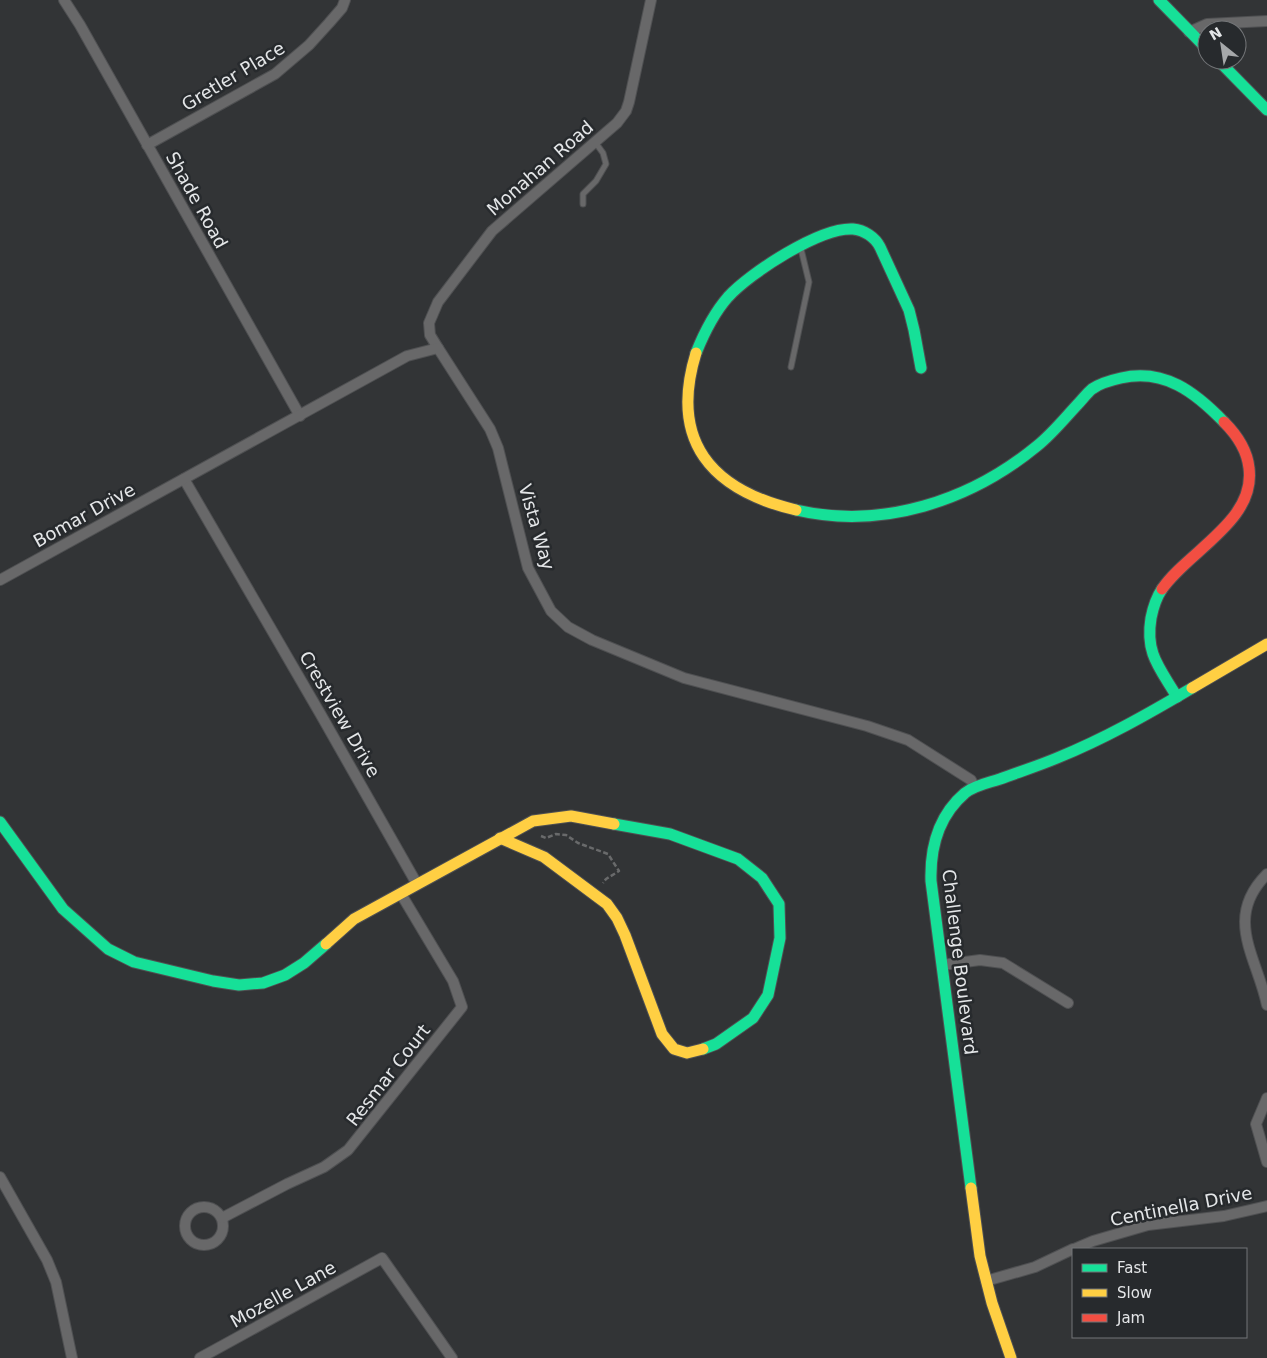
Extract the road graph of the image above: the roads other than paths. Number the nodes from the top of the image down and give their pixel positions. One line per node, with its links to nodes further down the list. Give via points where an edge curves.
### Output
1 (64, 0): 11 (street, Shade Road)
2 (346, 0): 11 (street, Gretler Place, via 309,45 275,74)
3 (651, 0): 10 (street, Monahan Road, via 630,102 617,123)
4 (1159, 0): 6 (street)
5 (1267, 21): 6 (street, via 1207,24)
6 (1190, 32): 7 (street)
7 (1197, 39)
8 (1228, 70): 9 (street)
9 (1267, 110)
10 (595, 142): 12 (lane, via 603,152 606,164 583,194); 14 (street, Monahan Road, via 492,231 438,302 429,323 430,335)
11 (147, 145): 17 (street, Shade Road)
12 (583, 204)
13 (800, 246): 15 (lane, via 809,282); 16 (street, via 830,233 852,229 864,231 877,241 911,318); 21 (street, via 762,267 728,297 702,337 689,382 687,405 691,432 707,462 726,480 765,500 808,512 852,517 896,514 940,503 1000,473 1036,446 1092,389 1127,377 1156,377 1180,385 1233,430 1244,449 1249,469 1249,490 1243,506 1220,532 1174,572 1158,592 1152,610 1149,632 1152,653)
14 (438, 348): 17 (street, via 407,356); 22 (street, Vista Way, via 490,429 498,448 528,568 551,611 568,627 684,678 867,726 908,740 971,780)
15 (791, 367)
16 (921, 368)
17 (300, 416): 18 (street)
18 (184, 480): 19 (street, Bomar Drive); 26 (street, Crestview Drive)
19 (0, 580)
20 (1267, 644): 21 (street, Challenge Boulevard)
21 (1177, 697): 22 (street, Challenge Boulevard, via 1077,749)
22 (974, 787): 28 (street, Challenge Boulevard, via 956,801 943,819 933,842 931,881)
23 (0, 822): 27 (street, via 64,909 108,949 134,962 223,983 251,985 285,976 354,919)
24 (500, 838): 24 (street, via 544,857 607,904 625,935 662,1034 674,1049 687,1053 716,1044 753,1018 768,995 780,938 779,904 762,878 738,859 670,834 571,816 534,821); 26 (street)
25 (1267, 874): 30 (street, via 1250,898 1244,932)
26 (417, 884): 27 (street)
27 (401, 894): 35 (street, Resmar Court, via 454,981 462,1007 348,1150 324,1167)
28 (942, 965): 29 (street, via 980,960 1003,963); 38 (street, Challenge Boulevard)
29 (1068, 1003)
30 (1267, 1005)
31 (1267, 1098): 32 (street, via 1256,1124)
32 (1267, 1162)
33 (0, 1178): 39 (street, via 47,1260 56,1282)
34 (1267, 1206): 36 (street, Centinella Drive, via 1224,1216 1148,1225)
35 (222, 1218)
36 (1075, 1248)
37 (1072, 1249): 38 (street, Centinella Drive, via 1035,1267)
38 (986, 1281): 42 (street, Challenge Boulevard)
39 (72, 1358)
40 (200, 1358): 41 (street, Mozelle Lane, via 382,1258)
41 (452, 1358)
42 (1011, 1358)

